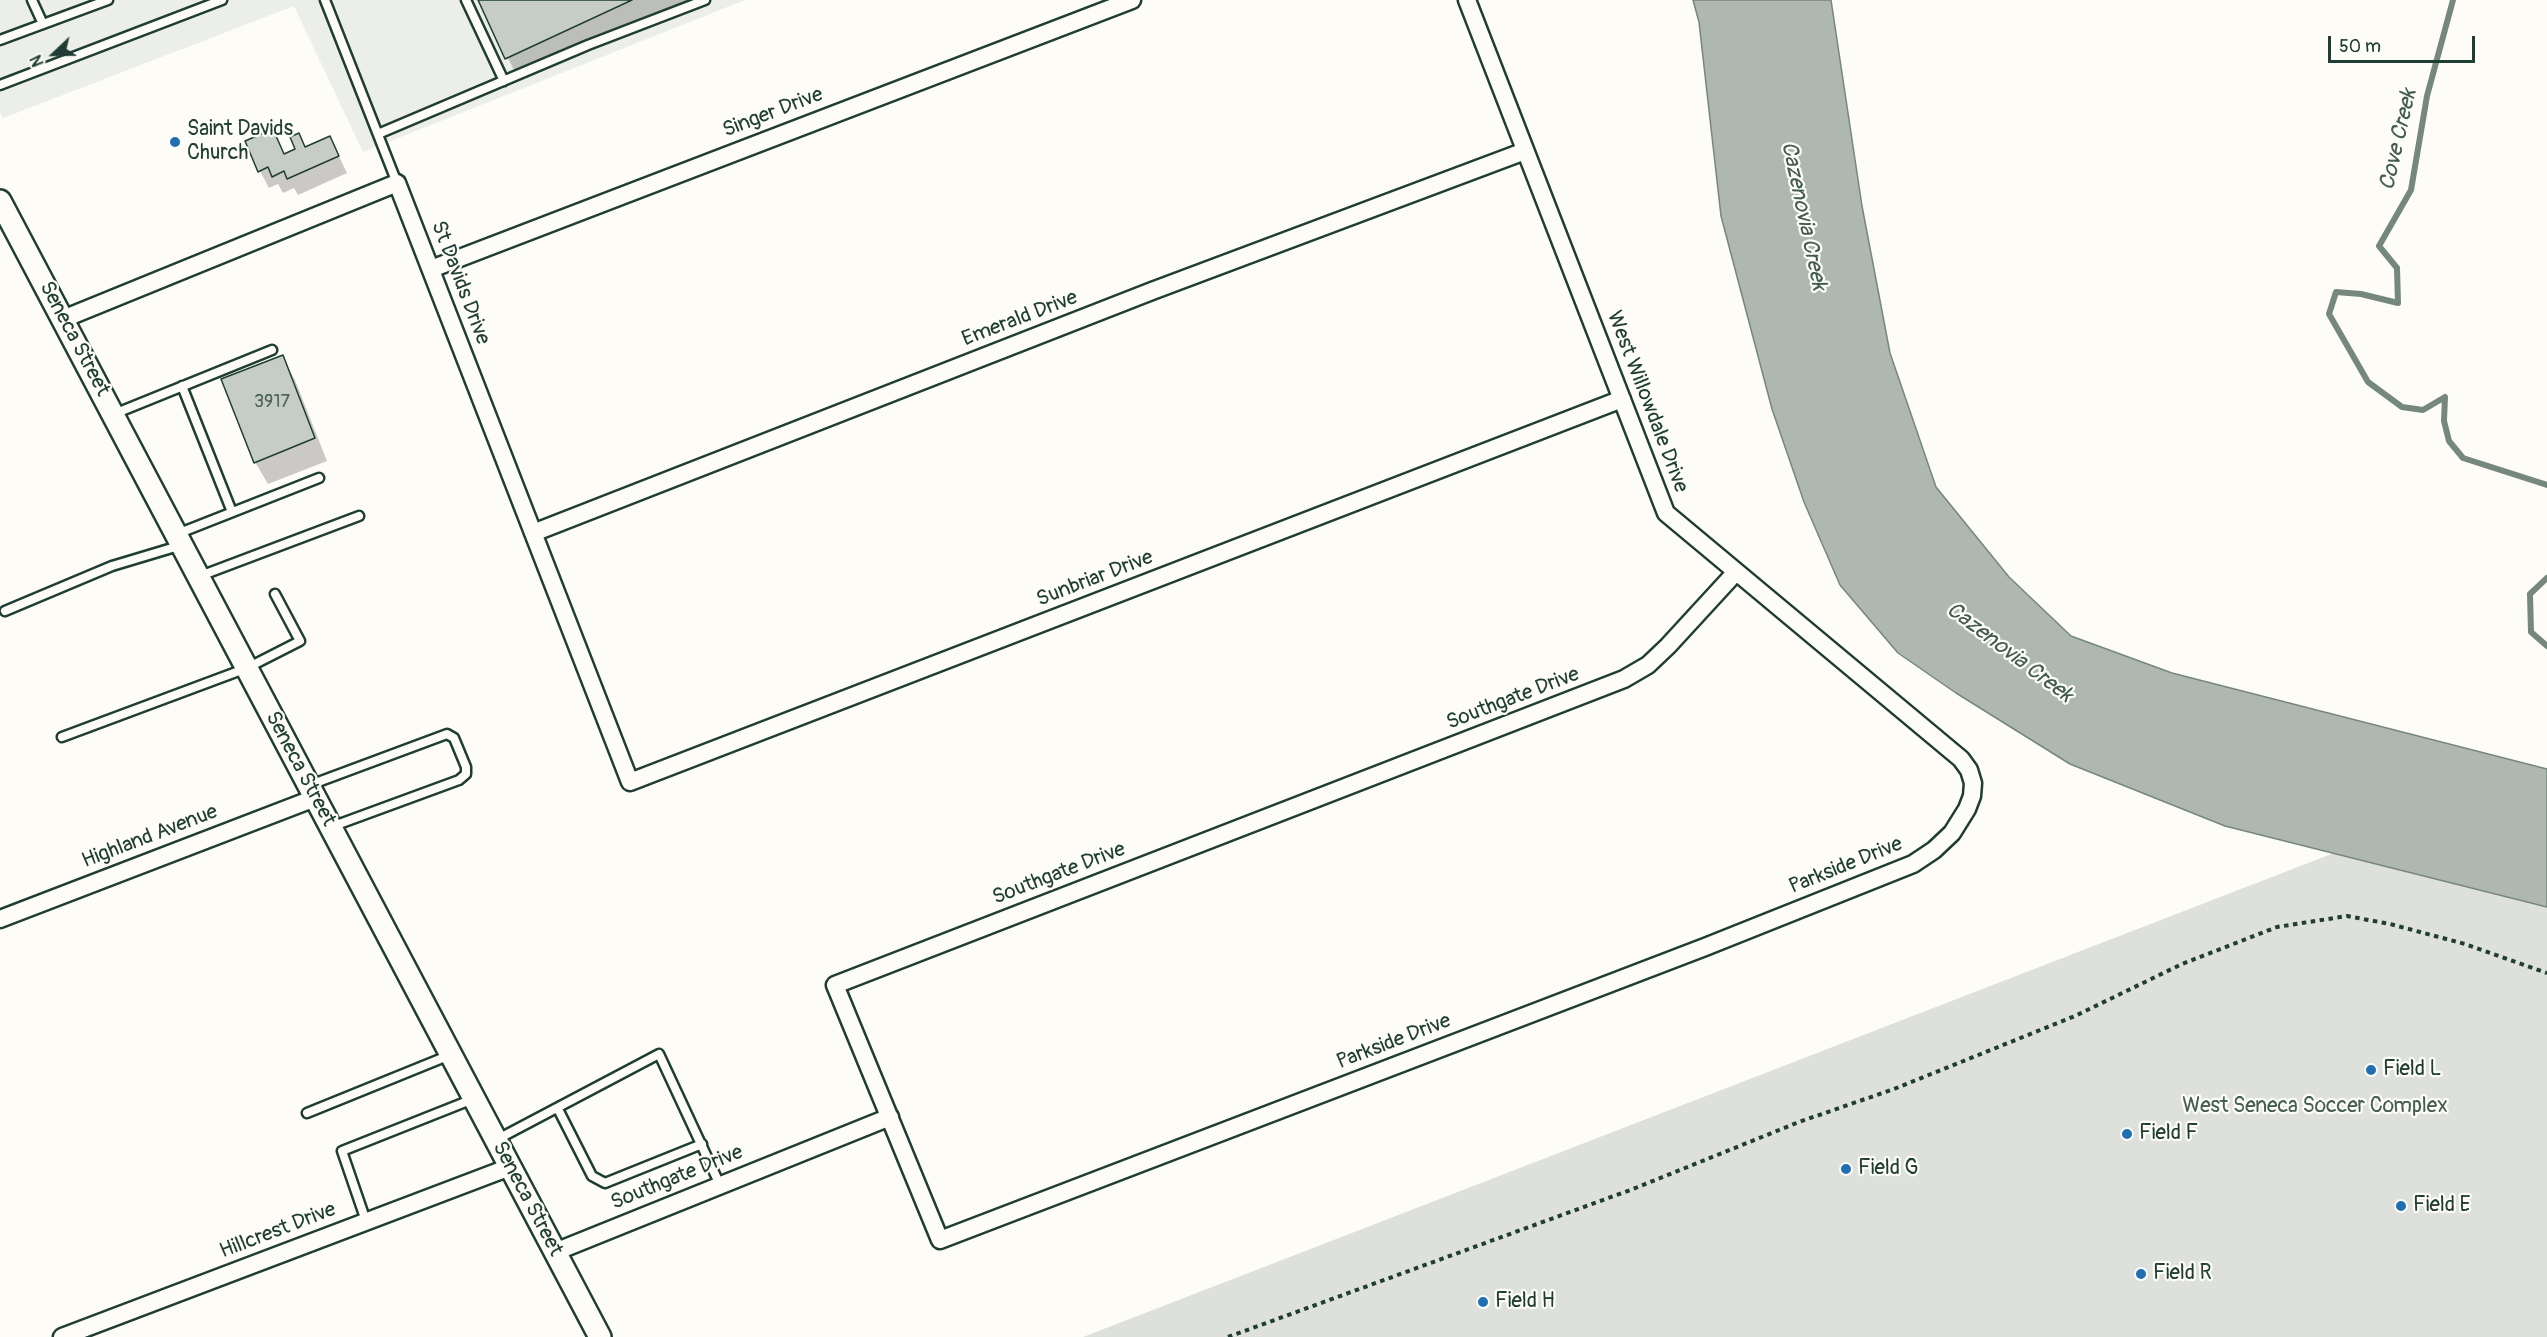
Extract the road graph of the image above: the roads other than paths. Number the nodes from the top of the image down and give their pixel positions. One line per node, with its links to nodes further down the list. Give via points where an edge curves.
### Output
1 (32, 0): 10 (lane)
2 (108, 0): 9 (lane)
3 (222, 0): 13 (lane)
4 (325, 0): 14 (lane)
5 (466, 0): 12 (lane)
6 (705, 0): 12 (lane)
7 (1132, 0): 18 (street, Singer Drive)
8 (1467, 0): 15 (street, West Willowdale Drive)
9 (96, 2): 10 (lane)
10 (43, 24): 11 (lane)
11 (0, 40)
12 (504, 81): 14 (lane)
13 (0, 85)
14 (378, 134): 16 (lane)
15 (1525, 152): 22 (street, West Willowdale Drive); 27 (street, Emerald Drive, via 1152,291)
16 (398, 183): 18 (street, St Davids Drive); 19 (street)
17 (0, 201): 19 (street, Seneca Street)
18 (431, 270): 27 (street, St Davids Drive)
19 (63, 320): 23 (street, Seneca Street)
20 (272, 350): 21 (lane)
21 (182, 386): 23 (lane); 25 (lane)
22 (1622, 399): 29 (street, West Willowdale Drive, via 1666,513); 34 (street, Sunbriar Drive, via 630,782)
23 (114, 415): 28 (street, Seneca Street)
24 (319, 478): 25 (lane)
25 (232, 512): 28 (lane)
26 (359, 516): 30 (lane)
27 (533, 533): 34 (street, St Davids Drive)
28 (179, 539): 30 (street, Seneca Street); 32 (lane)
29 (1736, 572): 37 (street, West Willowdale Drive, via 1961,759 1973,783); 44 (street, Southgate Drive, via 1662,652 1624,680 836,985)
30 (199, 577): 33 (street, Seneca Street)
31 (275, 594): 33 (lane, via 300,641)
32 (5, 611)
33 (247, 668): 35 (lane); 36 (street, Seneca Street)
34 (612, 736)
35 (62, 737)
36 (312, 792): 38 (street, Seneca Street); 38 (lane, via 447,734 454,738 466,767 466,774 459,780); 39 (street, Highland Avenue)
37 (1967, 809): 44 (street, Parkside Drive, via 1952,833 1913,864 940,1240)
38 (331, 827): 40 (street, Seneca Street)
39 (0, 919)
40 (451, 1054): 41 (street, Seneca Street); 43 (lane)
41 (474, 1098): 45 (street, Seneca Street); 49 (lane, via 342,1151)
42 (558, 1109): 45 (lane); 46 (lane, via 592,1176 605,1183); 46 (lane, via 659,1054)
43 (307, 1113)
44 (890, 1117): 48 (street, Southgate Drive)
45 (496, 1140): 47 (street, Seneca Street)
46 (702, 1144): 48 (lane)
47 (510, 1167): 49 (street, Hillcrest Drive); 50 (street, Seneca Street)
48 (720, 1185): 50 (street, Southgate Drive)
49 (366, 1221): 51 (street, Hillcrest Drive)
50 (555, 1252): 52 (street, Seneca Street)
51 (62, 1337)
52 (600, 1337)

